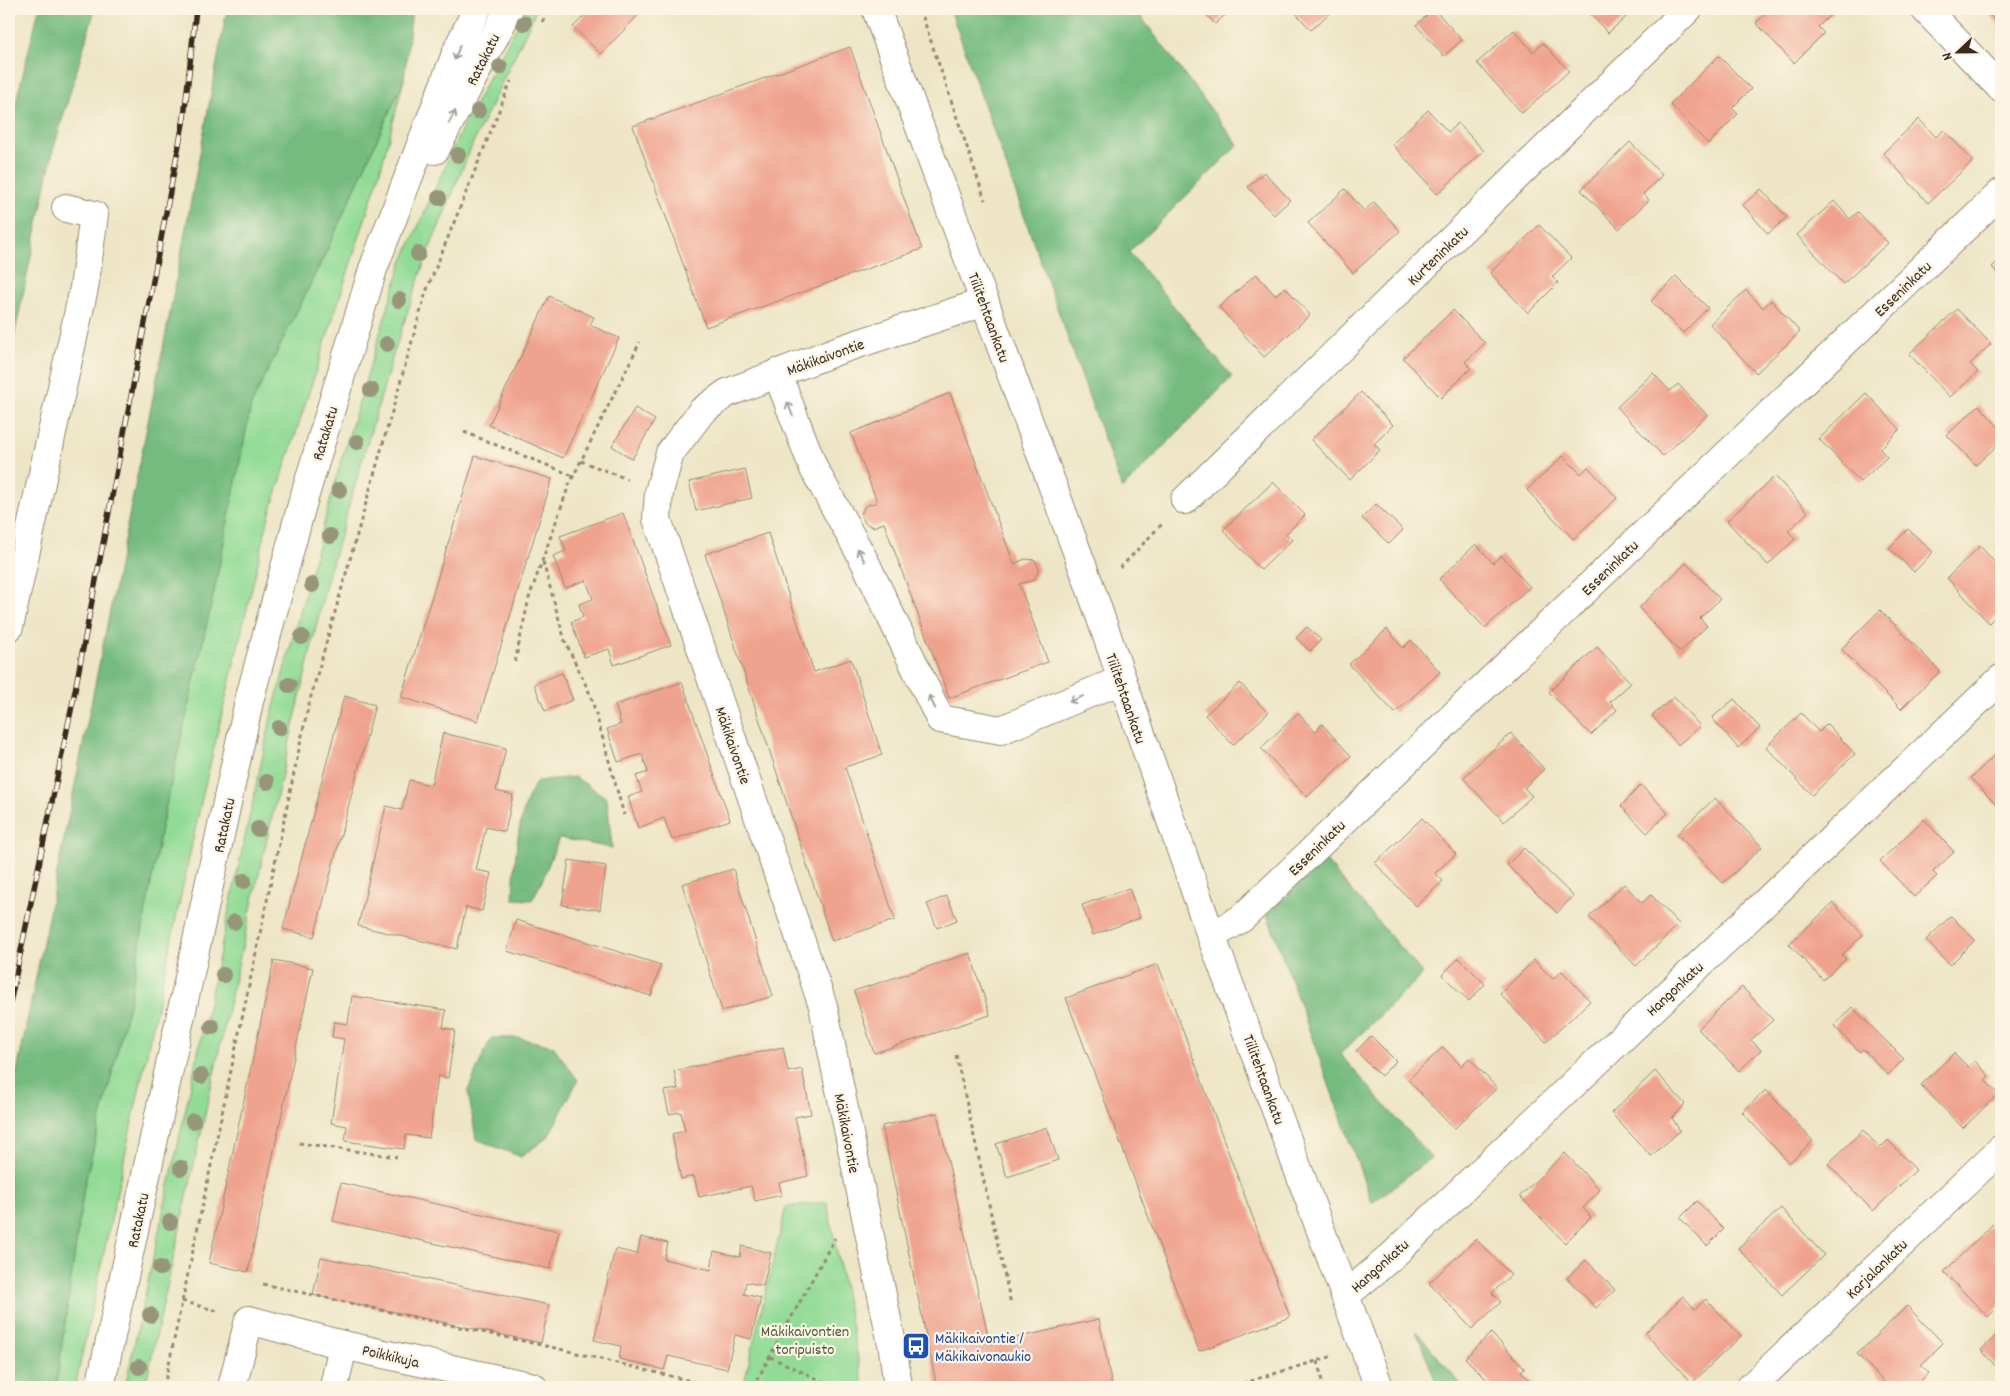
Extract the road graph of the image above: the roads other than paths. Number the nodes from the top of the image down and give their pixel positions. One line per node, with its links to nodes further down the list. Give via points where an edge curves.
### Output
1 (477, 9): 9 (street, Ratakatu, one-way to 9, via 459,46)
2 (509, 9): 9 (street, Ratakatu, one-way to 2)
3 (876, 9): 10 (street, Tiilitehtaankatu)
4 (1688, 9): 12 (street, Kurteninkatu)
5 (1925, 9): 6 (street)
6 (2001, 88)
7 (2001, 193): 16 (street, Esseninkatu, via 1242,918)
8 (66, 208): 13 (street, via 94,215 86,278)
9 (374, 269): 20 (street, Ratakatu, via 301,508 250,697)
10 (985, 302): 11 (street, Mäkikaivontie); 15 (street, Tiilitehtaankatu)
11 (777, 373): 15 (street, one-way to 11, via 1001,730 940,719 865,562 814,469); 24 (street, Mäkikaivontie, via 727,393 702,411 670,453 659,492 657,519 823,1006)
12 (1185, 500)
13 (9, 627)
14 (2001, 679): 18 (street, Hangonkatu, via 1392,1256)
15 (1121, 680): 16 (street, Tiilitehtaankatu)
16 (1212, 936): 18 (street, Tiilitehtaankatu)
17 (2001, 1149): 26 (street, Karjalankatu)
18 (1346, 1295): 25 (street, Tiilitehtaankatu)
19 (343, 1345): 21 (street, Poikkikuja, via 249,1320); 22 (street); 23 (street, Poikkikuja)
20 (100, 1387)
21 (232, 1387)
22 (334, 1387)
23 (533, 1387)
24 (898, 1387)
25 (1379, 1387)
26 (1751, 1387)

